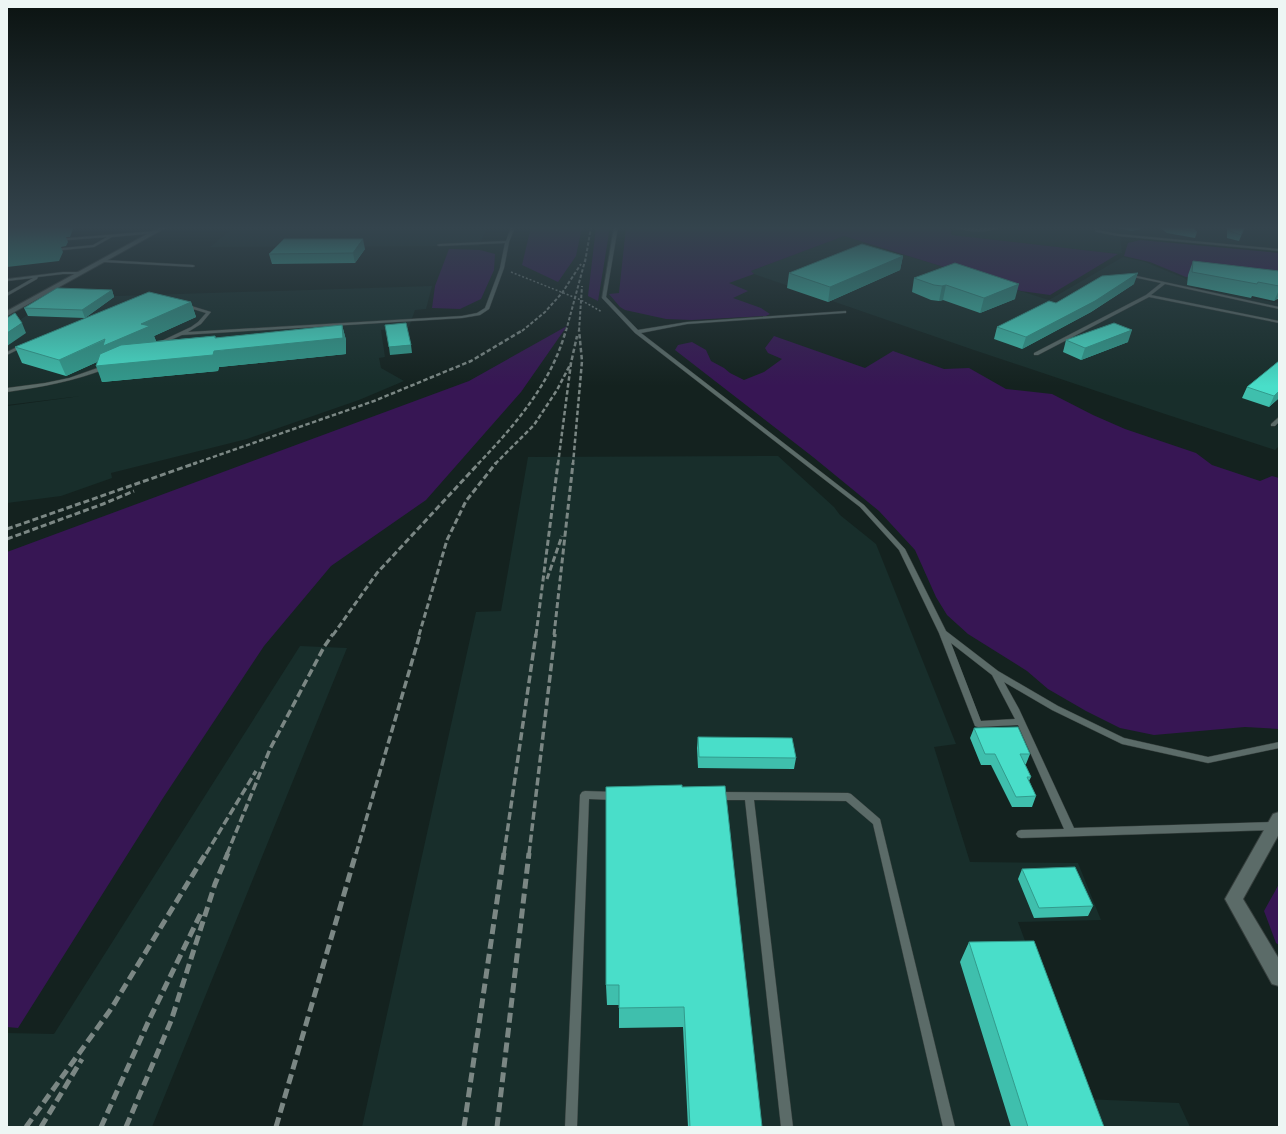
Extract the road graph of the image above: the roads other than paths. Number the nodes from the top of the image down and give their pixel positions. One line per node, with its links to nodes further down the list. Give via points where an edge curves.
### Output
1 (32, 280): 7 (lane)
2 (69, 280): 12 (street)
3 (498, 280): 15 (lane, via 487,309 478,314 462,317)
4 (607, 280): 14 (lane, via 604,297)
5 (1151, 280): 6 (lane)
6 (1164, 283): 8 (lane); 10 (lane)
7 (7, 295)
8 (1148, 296): 13 (lane); 19 (lane)
9 (179, 304): 15 (lane, via 209,312 204,320)
10 (1279, 308)
11 (844, 312): 14 (lane, via 688,322)
12 (7, 314)
13 (1279, 322)
14 (637, 332): 24 (lane, via 862,506 902,549)
15 (181, 334): 17 (lane)
16 (28, 343): 18 (lane)
17 (153, 346)
18 (7, 354)
19 (1036, 354)
20 (111, 365): 21 (lane, via 68,380)
21 (7, 390)
22 (1279, 418): 23 (lane)
23 (1273, 425)
24 (943, 633): 25 (lane); 26 (lane, via 978,724)
25 (995, 673): 26 (lane); 27 (lane, via 1055,708 1122,741 1208,760)
26 (1021, 722): 32 (lane)
27 (1279, 745)
28 (624, 796): 35 (lane, via 585,796)
29 (710, 796): 30 (lane)
30 (749, 796): 36 (lane); 37 (lane, via 848,797 877,822)
31 (1277, 822): 32 (lane); 34 (street, via 1234,899)
32 (1071, 833): 33 (lane)
33 (1021, 834)
34 (1279, 977)
35 (571, 1127)
36 (787, 1127)
37 (949, 1127)

